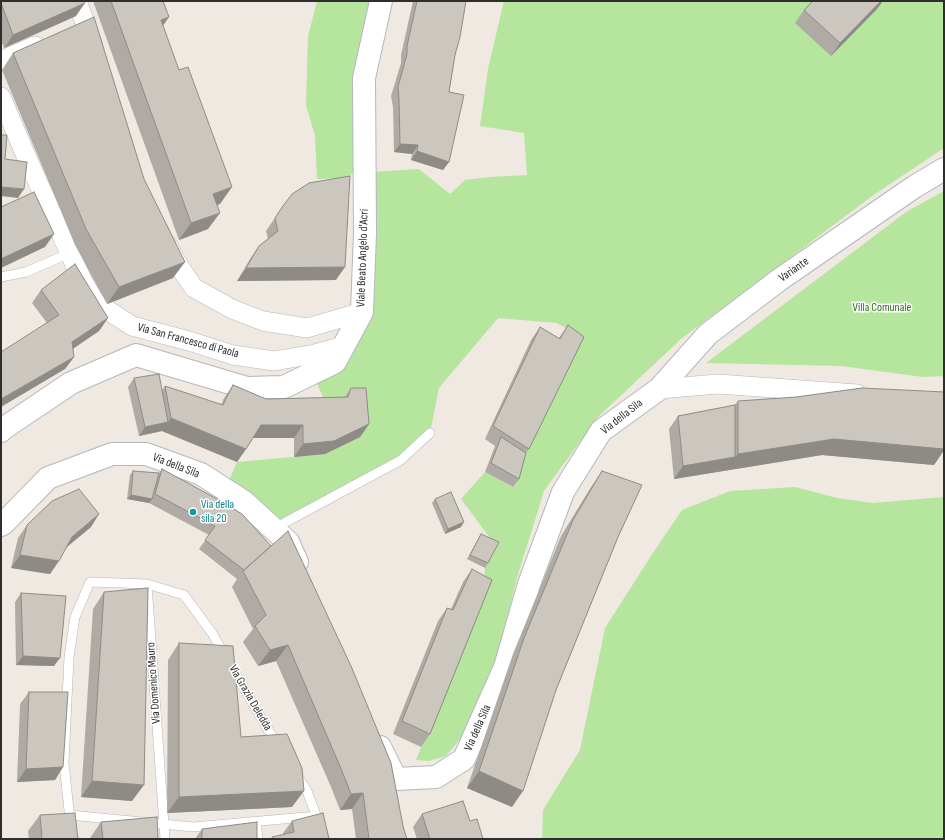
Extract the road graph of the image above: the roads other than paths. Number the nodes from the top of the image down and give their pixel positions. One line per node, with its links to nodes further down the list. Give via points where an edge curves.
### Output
1 (77, 1): 4 (street, via 79,26)
2 (381, 1): 11 (main road, Viale Beato Angelo d'Acri, via 364,78 365,233)
3 (50, 39): 5 (street)
4 (98, 60)
5 (1, 61)
6 (1, 97): 9 (street, Via San Francesco di Paola)
7 (944, 169): 13 (main road, Variante, via 786,275 708,334)
8 (159, 228): 11 (street, via 177,263 194,288 232,309 263,321 307,328)
9 (70, 253): 10 (lane, via 26,272); 12 (street, Via San Francesco di Paola, via 82,280 96,302 132,326 233,355 274,361)
10 (1, 276)
11 (362, 312): 12 (main road, Viale Beato Angelo d'Acri)
12 (344, 346): 15 (main road, Viale Beato Angelo d'Acri, via 335,362 284,387 247,388 136,355 71,383)
13 (659, 389): 14 (street, via 718,384); 21 (main road, Via della Sila, via 601,431 563,492 529,584 505,667 464,759 436,776 396,782)
14 (876, 395)
15 (1, 431)
16 (430, 433): 18 (lane, via 401,460)
17 (1, 525): 18 (main road, Via della Sila, via 48,478 112,454 146,454 201,474 242,502)
18 (273, 529): 19 (main road, Via della Sila, via 288,542)
19 (304, 578)
20 (147, 584): 22 (lane, Via Grazia Deledda, via 184,595 212,633); 24 (lane, via 90,582 75,617 69,657 64,763); 27 (lane, Via Domenico Mauro)
21 (372, 730)
22 (283, 753)
23 (291, 766): 25 (lane, via 307,791)
24 (70, 815): 27 (lane); 28 (lane)
25 (317, 816): 26 (lane); 31 (lane)
26 (256, 822): 27 (lane, via 193,827); 30 (lane)
27 (164, 824): 29 (lane, Via Domenico Mauro)
28 (72, 839)
29 (165, 839)
30 (258, 839)
31 (325, 839)

